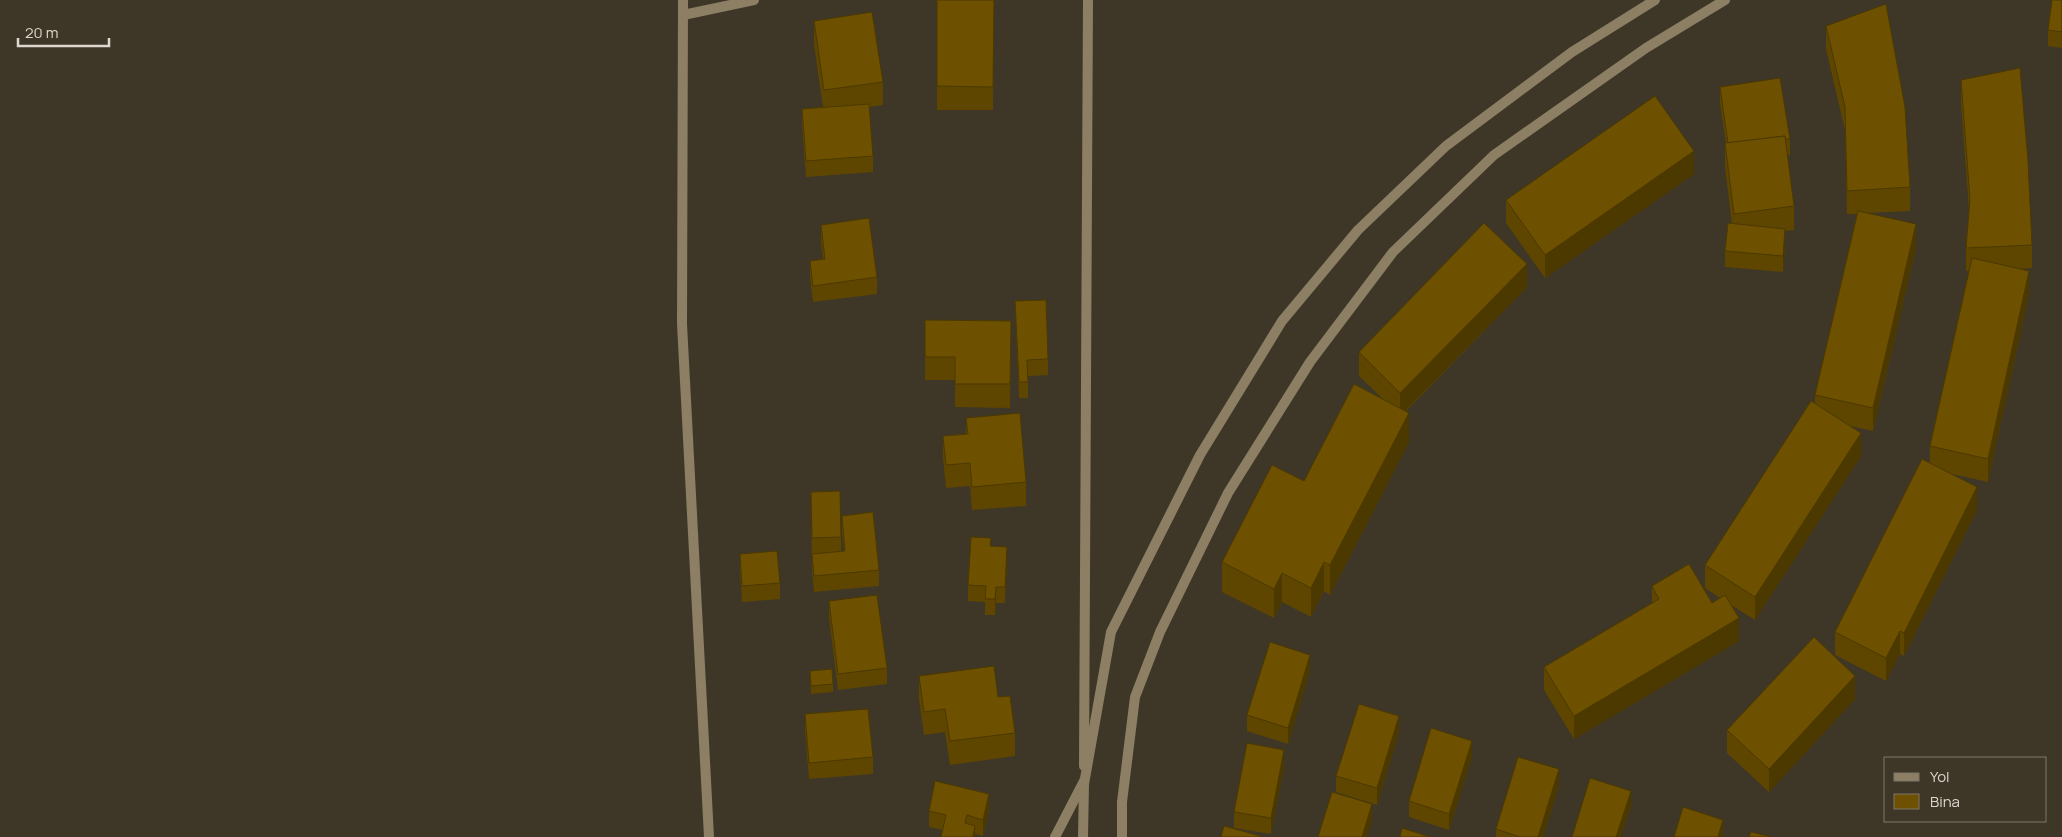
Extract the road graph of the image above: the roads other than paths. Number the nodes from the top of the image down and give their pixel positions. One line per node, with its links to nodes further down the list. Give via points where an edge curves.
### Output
1 (683, 0): 6 (street)
2 (754, 0): 6 (street)
3 (1088, 0): 7 (street)
4 (1655, 0): 7 (street, via 1572,52 1446,146 1358,230 1282,321 1200,455 1111,632)
5 (1725, 0): 11 (street, via 1646,48 1494,156 1393,252 1310,362 1228,493 1160,632 1135,697 1122,802)
6 (683, 16): 8 (street, via 682,324)
7 (1084, 784): 9 (street); 10 (street)
8 (709, 837)
9 (1055, 837)
10 (1083, 837)
11 (1122, 837)

